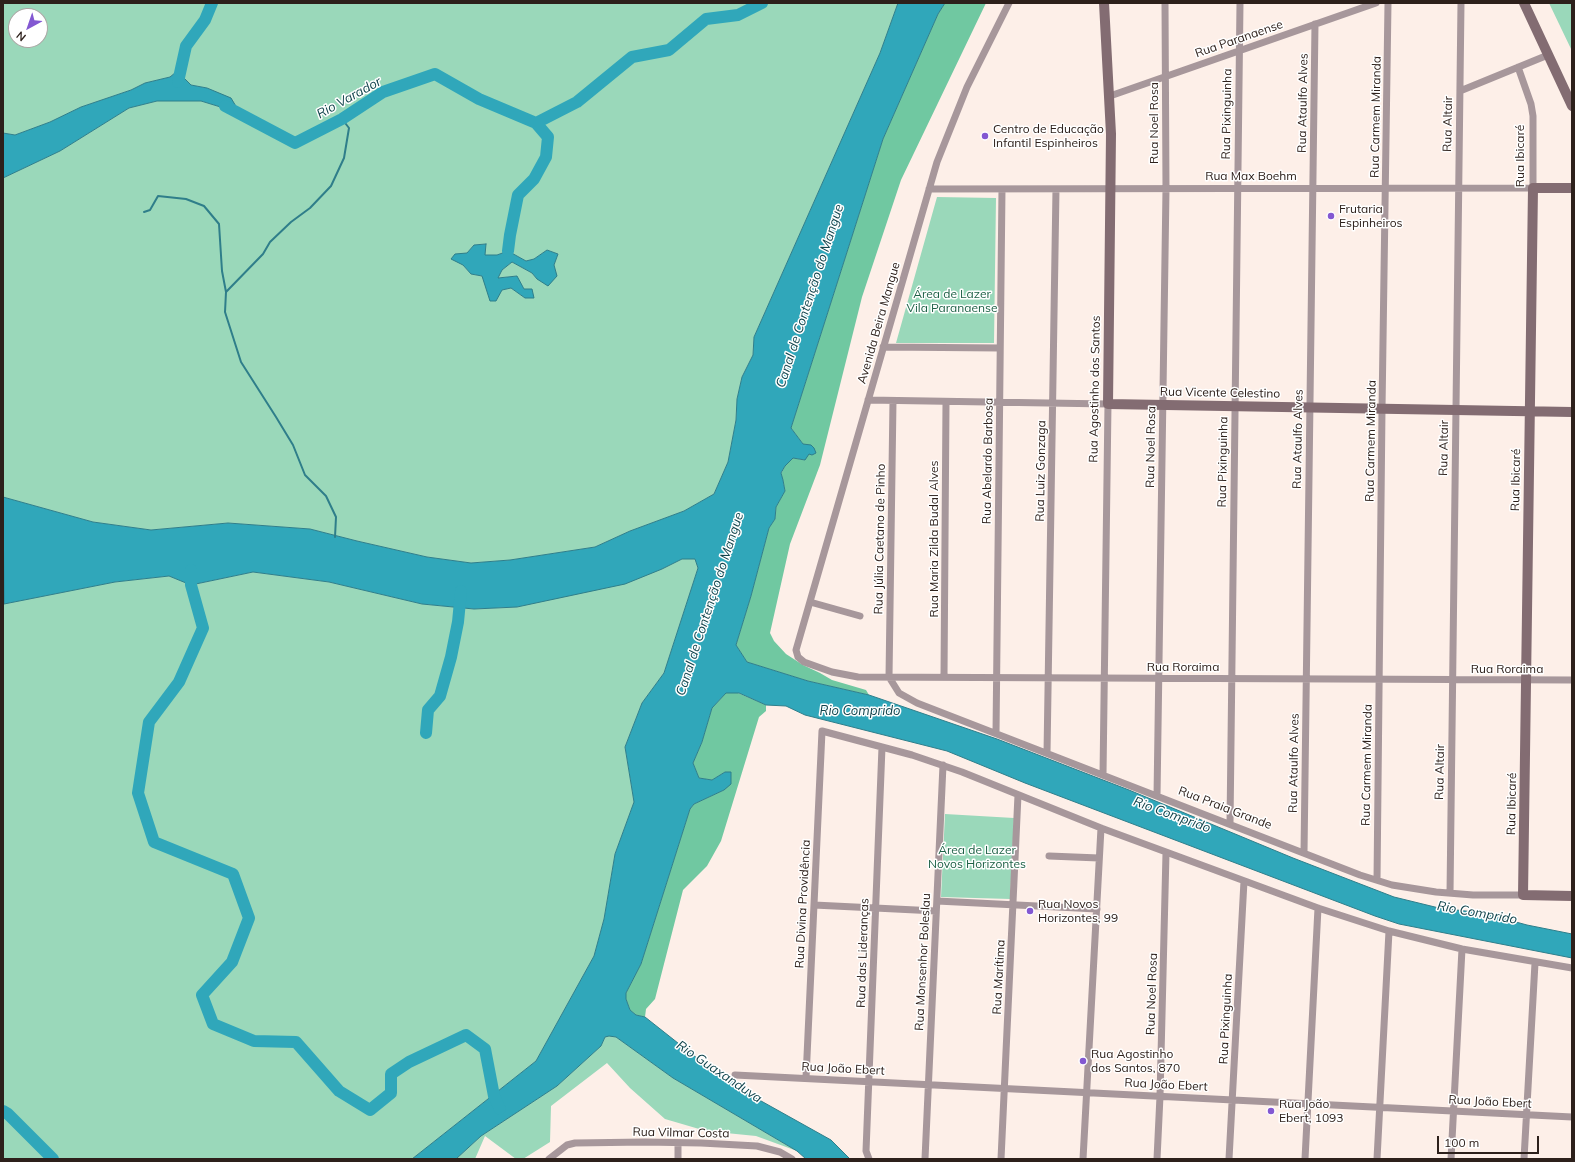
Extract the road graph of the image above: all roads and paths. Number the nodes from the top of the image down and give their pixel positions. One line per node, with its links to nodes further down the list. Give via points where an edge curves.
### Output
1 (1009, 3): 20 (street, Avenida Beira Mangue, via 955,116)
2 (1104, 3): 15 (street, Rua Agostinho dos Santos)
3 (1165, 3): 13 (street, Rua Noel Rosa)
4 (1240, 3): 10 (street, Rua Pixinguinha)
5 (1376, 3): 9 (street, Rua Paranaense)
6 (1388, 3): 27 (street, Rua Carmem Miranda)
7 (1461, 3): 14 (street, Rua Altair)
8 (1524, 3): 11 (street)
9 (1315, 24): 10 (street, Rua Paranaense); 26 (street, Rua Ataulfo Alves)
10 (1239, 51): 13 (street, Rua Paranaense); 25 (street, Rua Pixinguinha)
11 (1548, 54): 12 (street); 16 (street)
12 (1518, 67): 14 (street); 18 (street, Rua Ibicaré, via 1533,116)
13 (1165, 77): 15 (street, Rua Paranaense); 24 (street, Rua Noel Rosa)
14 (1460, 91): 17 (street, Rua Altair)
15 (1110, 96): 23 (street, Rua Agostinho dos Santos)
16 (1572, 106)
17 (1458, 188): 18 (street, Rua Max Boehm); 27 (street, Rua Max Boehm); 40 (street, Rua Altair)
18 (1533, 188): 19 (street, Rua Max Boehm); 41 (street, Rua Ibicaré)
19 (1572, 188)
20 (929, 189): 21 (street, Rua Max Boehm); 28 (street, Avenida Beira Mangue)
21 (1002, 189): 22 (street, Rua Max Boehm); 29 (street, Rua Abelardo Barbosa)
22 (1056, 189): 23 (street, Rua Max Boehm); 34 (street, Rua Luiz Gonzaga)
23 (1111, 189): 24 (street, Rua Max Boehm); 35 (street, Rua Agostinho dos Santos)
24 (1166, 189): 25 (street, Rua Max Boehm); 36 (street, Rua Noel Rosa)
25 (1238, 189): 26 (street, Rua Max Boehm); 37 (street, Rua Pixinguinha)
26 (1313, 189): 27 (street, Rua Max Boehm); 38 (street, Rua Ataulfo Alves)
27 (1386, 189): 39 (street, Rua Carmem Miranda)
28 (883, 347): 29 (street); 30 (street, Avenida Beira Mangue)
29 (1000, 348): 33 (street, Rua Abelardo Barbosa)
30 (868, 400): 31 (street, Rua Vicente Celestino); 43 (street, Avenida Beira Mangue)
31 (893, 401): 32 (street, Rua Vicente Celestino); 46 (street, Rua Júlia Caetano de Pinho)
32 (946, 402): 33 (street, Rua Vicente Celestino); 47 (street, Rua Maria Zilda Budal Alves)
33 (1000, 403): 34 (street, Rua Vicente Celestino); 48 (street, Rua Abelardo Barbosa)
34 (1053, 403): 35 (street, Rua Vicente Celestino); 49 (street, Rua Luiz Gonzaga)
35 (1108, 404): 36 (street, Rua Vicente Celestino); 50 (street, Rua Agostinho dos Santos)
36 (1162, 405): 37 (street, Rua Vicente Celestino); 51 (street, Rua Noel Rosa)
37 (1235, 406): 38 (street, Rua Vicente Celestino); 52 (street, Rua Pixinguinha)
38 (1310, 408): 39 (street, Rua Vicente Celestino); 53 (street, Rua Ataulfo Alves)
39 (1382, 409): 40 (street, Rua Vicente Celestino); 54 (street, Rua Carmem Miranda)
40 (1456, 410): 41 (street, Rua Vicente Celestino); 55 (street, Rua Altair)
41 (1530, 411): 42 (street, Rua Vicente Celestino); 56 (street, Rua Ibicaré)
42 (1572, 412)
43 (810, 602): 44 (street); 45 (street, Avenida Beira Mangue, via 796,650)
44 (860, 616)
45 (798, 658): 46 (street, Rua Roraima, via 842,675)
46 (889, 677): 47 (street, Rua Roraima); 58 (street, Rua Praia Grande, via 896,690 907,698)
47 (944, 677): 48 (street, Rua Roraima)
48 (997, 678): 49 (street, Rua Roraima); 58 (street, Rua Abelardo Barbosa)
49 (1049, 678): 50 (street, Rua Roraima); 60 (street, Rua Luiz Gonzaga)
50 (1104, 678): 51 (street, Rua Roraima); 62 (street, Rua Agostinho dos Santos)
51 (1158, 678): 52 (street, Rua Roraima); 64 (street, Rua Noel Rosa)
52 (1232, 679): 53 (street, Rua Roraima); 65 (street, Rua Pixinguinha)
53 (1306, 679): 54 (street, Rua Roraima); 68 (street, Rua Ataulfo Alves)
54 (1380, 679): 55 (street, Rua Roraima); 71 (street, Rua Carmem Miranda)
55 (1453, 680): 56 (street, Rua Roraima); 73 (street, Rua Altair)
56 (1526, 680): 57 (street, Rua Roraima); 74 (street, Rua Ibicaré)
57 (1572, 680)
58 (996, 733): 60 (street, Rua Praia Grande)
59 (882, 747): 61 (street); 77 (street, Rua Divina Providência, via 822,730); 79 (street, Rua das Lideranças)
60 (1047, 753): 62 (street, Rua Praia Grande)
61 (943, 765): 63 (street); 76 (street, Rua Monsenhor Boleslau)
62 (1103, 775): 64 (street, Rua Praia Grande)
63 (1018, 795): 66 (street); 78 (street, Rua Marítima)
64 (1156, 796): 65 (street, Rua Praia Grande)
65 (1230, 824): 68 (street, Rua Praia Grande)
66 (1101, 828): 67 (street); 70 (street)
67 (1166, 853): 72 (street); 93 (street, Rua Noel Rosa)
68 (1304, 853): 71 (street, Rua Praia Grande)
69 (1049, 856): 70 (street)
70 (1099, 858): 81 (street)
71 (1377, 880): 73 (street, Rua Praia Grande, via 1406,888)
72 (1244, 881): 80 (street); 94 (street, Rua Pixinguinha)
73 (1450, 894): 74 (street, Rua Praia Grande)
74 (1523, 896): 75 (street, Rua Praia Grande)
75 (1572, 896)
76 (937, 901): 78 (street); 82 (street, Rua Monsenhor Boleslau)
77 (814, 905): 79 (street); 88 (street, Rua Divina Providência)
78 (1013, 905): 81 (street); 91 (street, Rua Marítima)
79 (876, 908): 82 (street); 89 (street, Rua das Lideranças)
80 (1318, 908): 83 (street); 95 (street)
81 (1097, 910): 92 (street)
82 (936, 911): 90 (street, Rua Monsenhor Boleslau)
83 (1389, 931): 84 (street); 96 (street)
84 (1462, 949): 85 (street); 97 (street)
85 (1535, 963): 86 (street); 98 (street)
86 (1572, 968)
87 (735, 1075): 88 (street, Rua João Ebert)
88 (806, 1078): 89 (street, Rua João Ebert)
89 (868, 1082): 90 (street, Rua João Ebert); 104 (street, Rua das Lideranças)
90 (928, 1084): 91 (street, Rua João Ebert); 105 (street, Rua Monsenhor Boleslau)
91 (1004, 1088): 92 (street, Rua João Ebert); 106 (street, Rua Marítima)
92 (1087, 1092): 93 (street, Rua João Ebert); 107 (street)
93 (1160, 1096): 94 (street, Rua João Ebert); 108 (street, Rua Noel Rosa)
94 (1232, 1100): 95 (street, Rua João Ebert); 109 (street, Rua Pixinguinha)
95 (1308, 1104): 96 (street, Rua João Ebert); 110 (street)
96 (1380, 1107): 97 (street, Rua João Ebert); 111 (street)
97 (1454, 1111): 98 (street, Rua João Ebert); 112 (street)
98 (1527, 1114): 99 (street, Rua João Ebert); 113 (street)
99 (1572, 1117)
100 (678, 1143): 101 (street, Rua Vilmar Costa, via 580,1143 567,1145); 102 (street); 103 (street, Rua Vilmar Costa, via 757,1146 780,1152)
101 (548, 1159)
102 (678, 1159)
103 (792, 1159)
104 (868, 1159)
105 (925, 1159)
106 (1001, 1159)
107 (1083, 1159)
108 (1156, 1159)
109 (1229, 1159)
110 (1305, 1159)
111 (1377, 1159)
112 (1451, 1159)
113 (1524, 1159)

